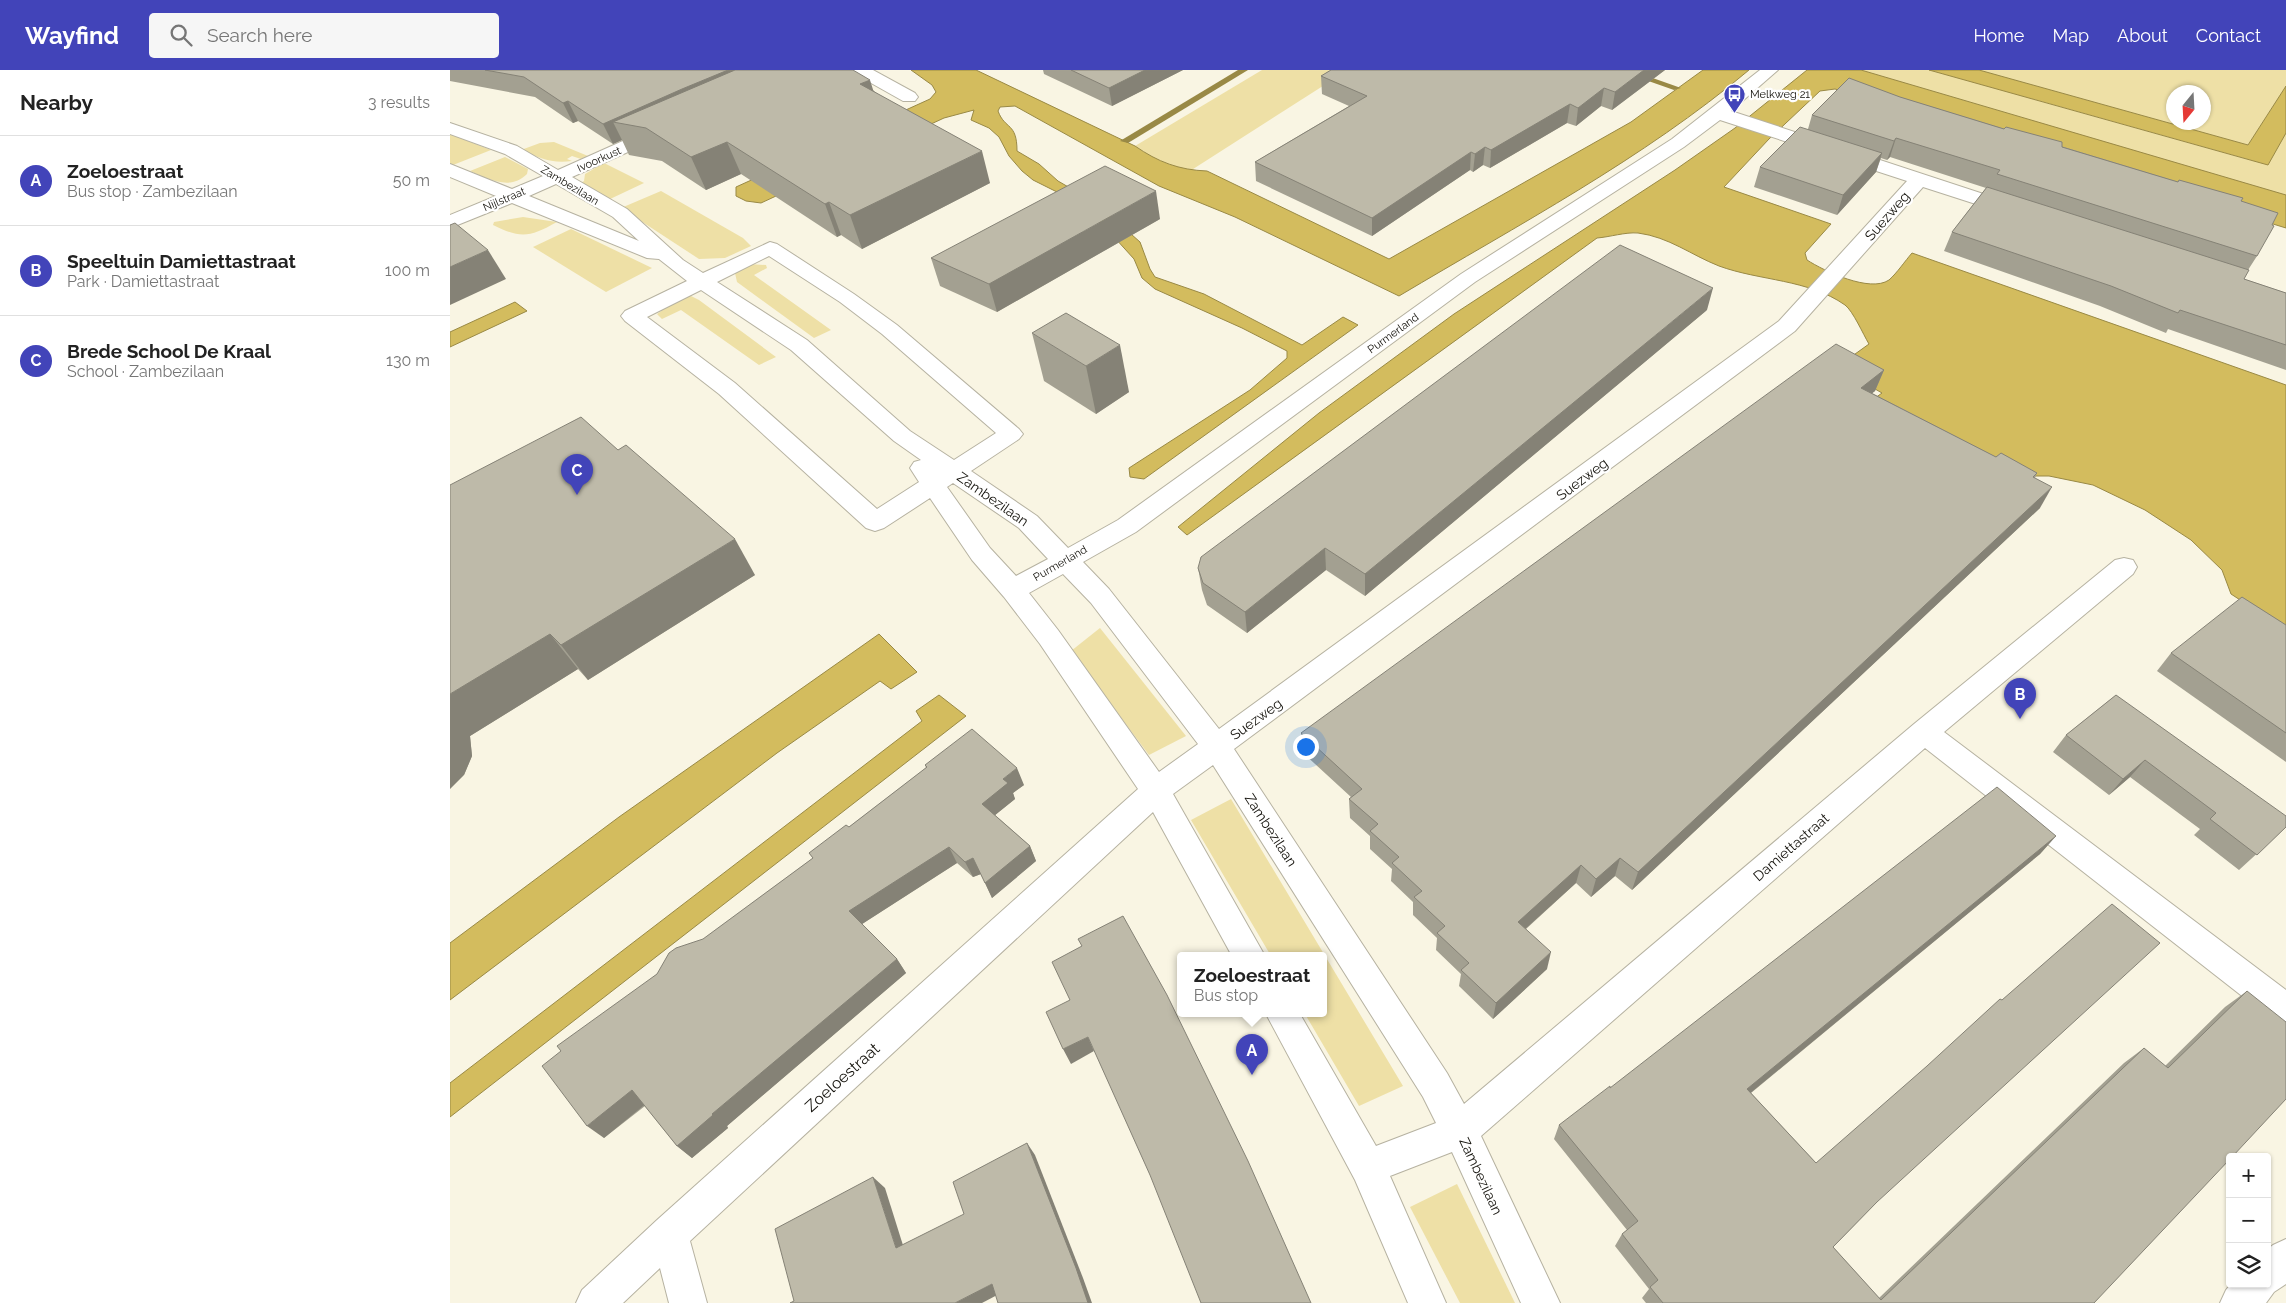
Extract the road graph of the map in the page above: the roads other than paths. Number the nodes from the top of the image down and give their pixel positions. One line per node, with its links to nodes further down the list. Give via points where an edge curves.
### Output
1 (861, 70): 3 (street)
2 (1770, 70): 4 (street, Purmerland)
3 (909, 97)
4 (1728, 117): 9 (street, Suezweg); 18 (street, Purmerland, via 1678,143 1468,278 1127,526)
5 (679, 122): 8 (street, Ivoorkust)
6 (450, 128): 8 (street, Zambezilaan, via 511,150)
7 (450, 170): 10 (street, Zambezilaan)
8 (559, 178): 10 (street, Nijlstraat); 13 (street, Zambezilaan, via 620,213)
9 (1919, 180): 11 (street, Suezweg); 22 (street, Suezweg, via 1813,300 1781,331)
10 (513, 194): 12 (street, Nijlstraat); 13 (street, Zambezilaan)
11 (2032, 216)
12 (450, 222)
13 (676, 264): 14 (street, Zambezilaan)
14 (701, 281): 15 (street, Zambezilaan, via 799,345); 16 (street, via 770,248 847,298 1012,434); 17 (street, via 632,316 676,346 785,438 875,522)
15 (902, 436): 16 (street, Zambezilaan); 17 (street, Zambezilaan)
16 (953, 471): 17 (street); 18 (street, Zambezilaan, via 1028,522)
17 (932, 484): 20 (street, Zambezilaan, via 981,554)
18 (1064, 560): 20 (street, Purmerland); 22 (street, Zambezilaan, via 1100,596)
19 (2124, 567): 21 (street, Damiettastraat)
20 (1013, 590): 23 (street, Zambezilaan)
21 (1924, 732): 25 (street); 27 (street, Damiettastraat)
22 (1217, 747): 23 (street, Suezweg); 27 (street, Zambezilaan, via 1435,1085)
23 (1156, 791): 24 (street, Zambezilaan); 29 (street, Zoeloestraat)
24 (1247, 952)
25 (2286, 1010)
26 (1284, 1017): 28 (street)
27 (1460, 1131): 28 (street, Damiettastraat); 36 (street, Zambezilaan)
28 (1368, 1167): 35 (street)
29 (670, 1233): 33 (street, Zoeloestraat); 34 (street)
30 (2286, 1258): 31 (street)
31 (2271, 1272)
32 (2254, 1288): 37 (street)
33 (594, 1303)
34 (688, 1303)
35 (1427, 1303)
36 (1541, 1303)
37 (2238, 1303)

